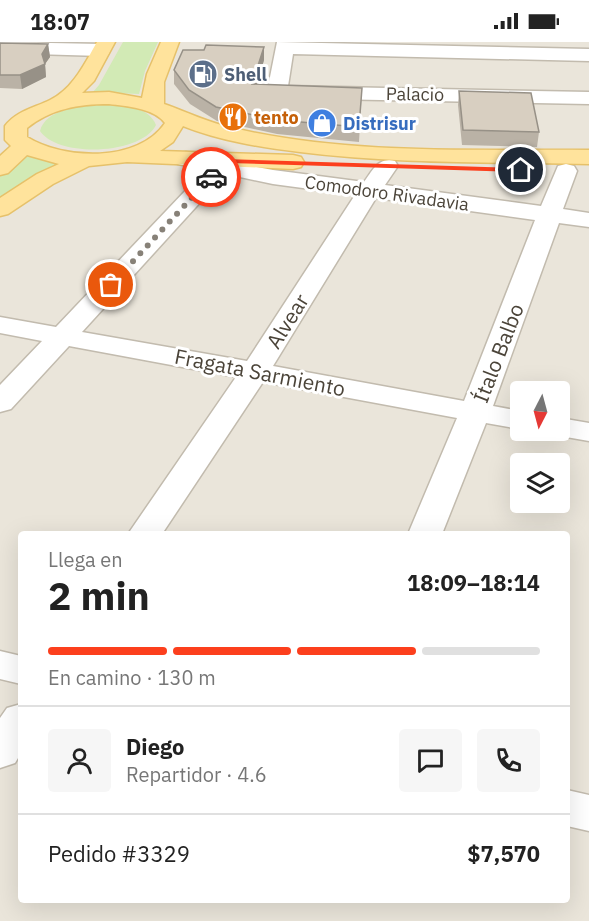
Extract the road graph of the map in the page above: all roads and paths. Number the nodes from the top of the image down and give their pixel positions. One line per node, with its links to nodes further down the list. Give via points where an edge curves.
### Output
1 (170, 42): 8 (main road, via 151,98)
2 (286, 45): 5 (street); 6 (street, Palacio, via 277,92)
3 (104, 46): 4 (street); 7 (main road, via 84,81)
4 (0, 47)
5 (589, 55)
6 (589, 98)
7 (59, 103): 8 (main road, via 108,98 133,100); 9 (main road)
8 (161, 109): 12 (main road, via 175,123 172,135 158,146); 13 (main road, via 237,136 317,147)
9 (30, 113): 10 (main road); 11 (main road, via 16,126)
10 (0, 121)
11 (19, 152): 15 (main road); 18 (main road)
12 (121, 157): 14 (main road); 15 (main road)
13 (589, 158)
14 (186, 159): 16 (street, Comodoro Rivadavia)
15 (84, 160): 22 (main road, via 45,179)
16 (224, 163): 17 (main road); 21 (street, Comodoro Rivadavia, via 273,177); 26 (street)
17 (387, 166): 19 (main road); 21 (street, Alvear)
18 (0, 168)
19 (566, 171): 20 (main road); 23 (street, Ítalo Balbo)
20 (589, 172)
21 (369, 191): 23 (street, Comodoro Rivadavia); 27 (street, Alvear)
22 (0, 209)
23 (551, 215): 24 (street, Comodoro Rivadavia); 29 (street, Ítalo Balbo)
24 (589, 220)
25 (0, 325): 26 (street, Fragata Sarmiento)
26 (64, 336): 27 (street, Fragata Sarmiento); 28 (street)
27 (255, 371): 29 (street, Fragata Sarmiento); 33 (street, Alvear)
28 (0, 403)
29 (475, 412): 30 (street, Fragata Sarmiento); 34 (street, Ítalo Balbo)
30 (510, 418)
31 (570, 429): 32 (street)
32 (589, 432)
33 (147, 531)
34 (426, 531)
35 (0, 665): 36 (street)
36 (18, 669)
37 (18, 724): 38 (street)
38 (0, 752)
39 (570, 809): 40 (street)
40 (589, 813)

